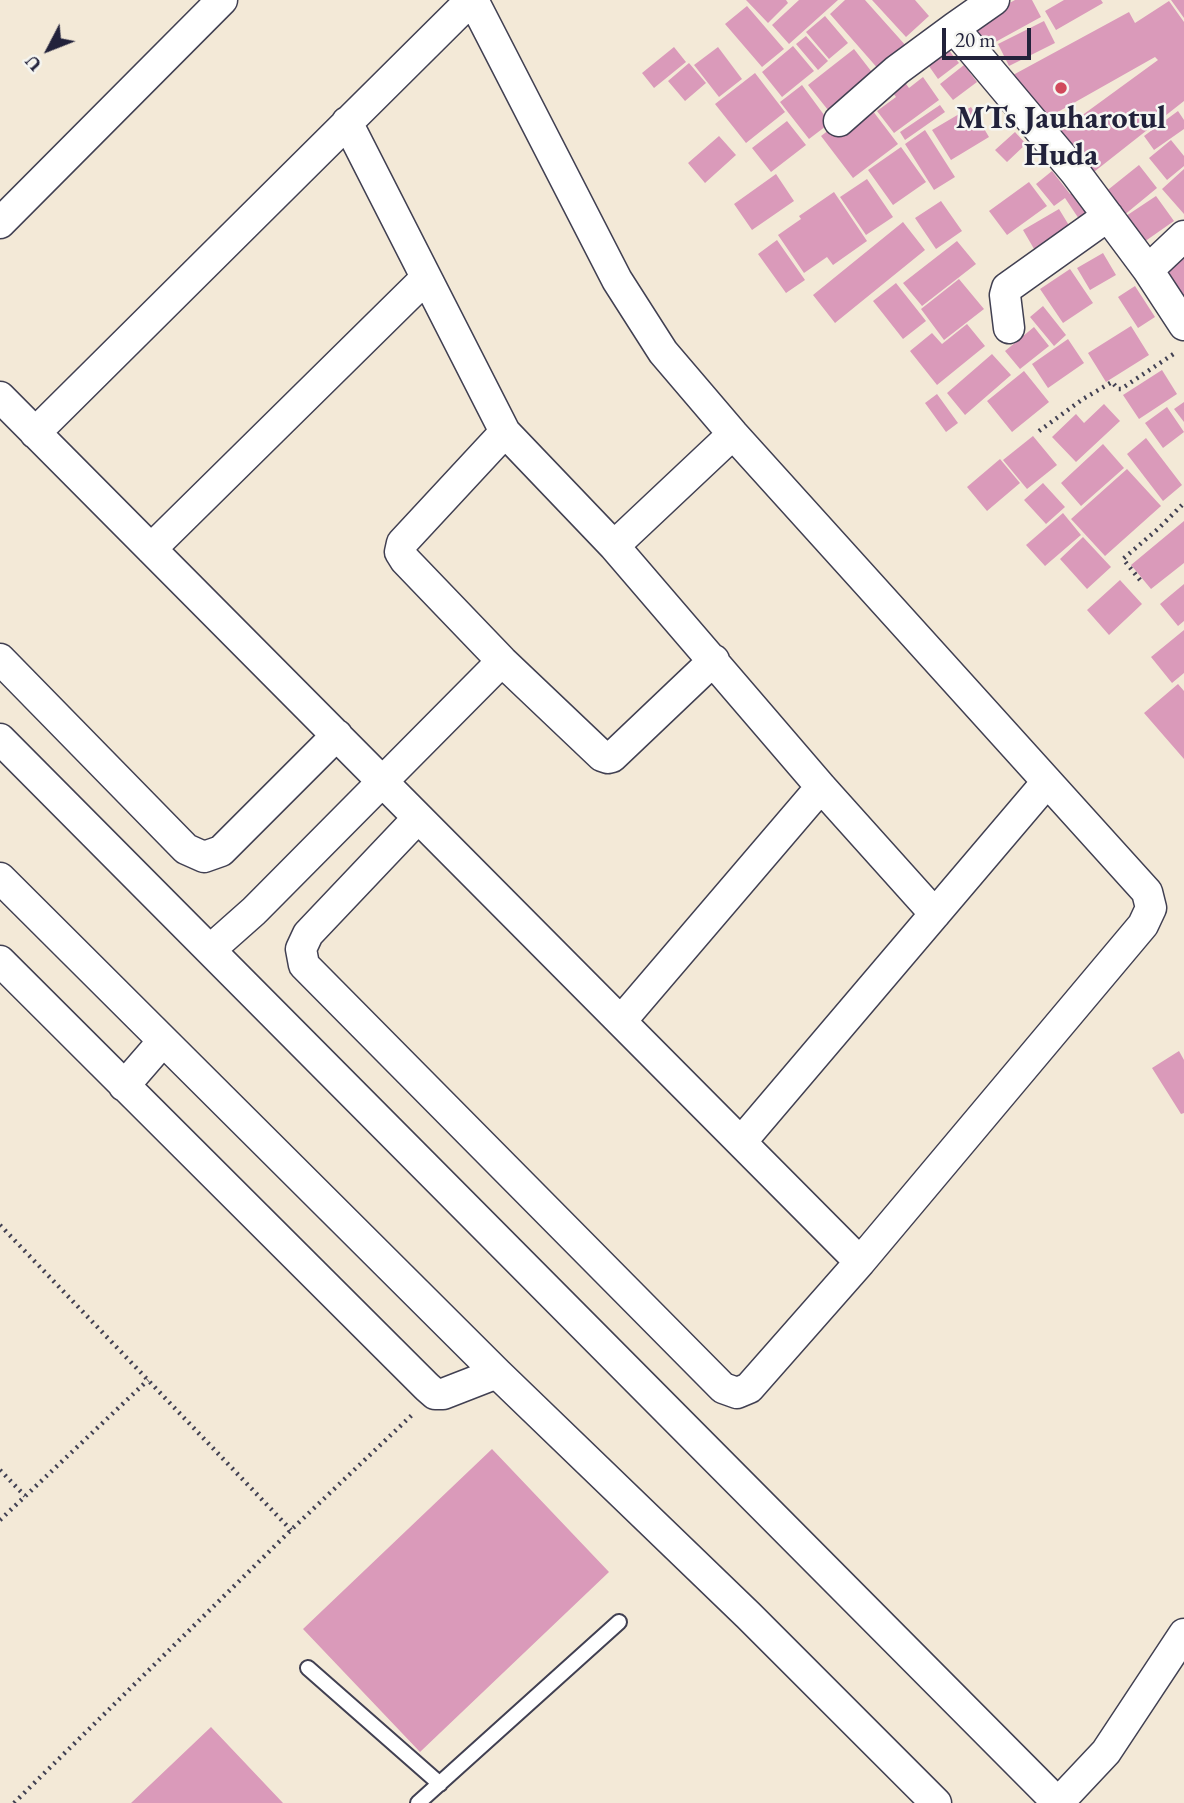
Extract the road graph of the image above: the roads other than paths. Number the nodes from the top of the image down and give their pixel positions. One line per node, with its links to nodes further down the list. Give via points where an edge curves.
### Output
1 (222, 0): 8 (street)
2 (472, 0): 6 (street); 17 (street, via 617,280 663,352)
3 (994, 0): 4 (street)
4 (954, 28): 5 (street); 7 (street)
5 (839, 121)
6 (347, 122): 11 (street); 16 (street)
7 (1108, 216): 10 (street); 13 (street, via 1007,288)
8 (0, 223)
9 (1184, 236): 10 (street)
10 (1148, 270): 12 (street)
11 (426, 278): 15 (street); 19 (street)
12 (1184, 326)
13 (1009, 328)
14 (0, 397): 16 (street)
15 (505, 432): 18 (street); 22 (street, via 402,543 400,552)
16 (35, 433): 19 (street)
17 (733, 434): 18 (street); 26 (street)
18 (614, 546): 21 (street)
19 (151, 549): 23 (street)
20 (0, 659): 23 (street, via 186,849 204,857 221,851)
21 (714, 660): 22 (street, via 607,758); 27 (street)
22 (502, 661): 25 (street)
23 (337, 735): 25 (street)
24 (0, 739): 31 (street)
25 (381, 780): 28 (street); 31 (street)
26 (1047, 782): 30 (street); 37 (street, via 1147,892 1151,908 1143,925)
27 (821, 787): 30 (street); 33 (street)
28 (418, 818): 33 (street); 37 (street, via 308,934 301,949 304,965 713,1378 737,1393 749,1388)
29 (0, 878): 34 (street)
30 (935, 914): 36 (street)
31 (210, 950): 45 (street)
32 (0, 961): 35 (street)
33 (621, 1021): 36 (street)
34 (163, 1041): 35 (street); 38 (street)
35 (124, 1086): 38 (street, via 435,1394 452,1392)
36 (741, 1142): 37 (street)
37 (860, 1262)
38 (497, 1373): 44 (street)
39 (619, 1622): 42 (lane)
40 (1184, 1634): 45 (street, via 1106,1752)
41 (308, 1668): 42 (lane)
42 (440, 1784): 43 (lane)
43 (418, 1803)
44 (936, 1803)
45 (1058, 1803)

